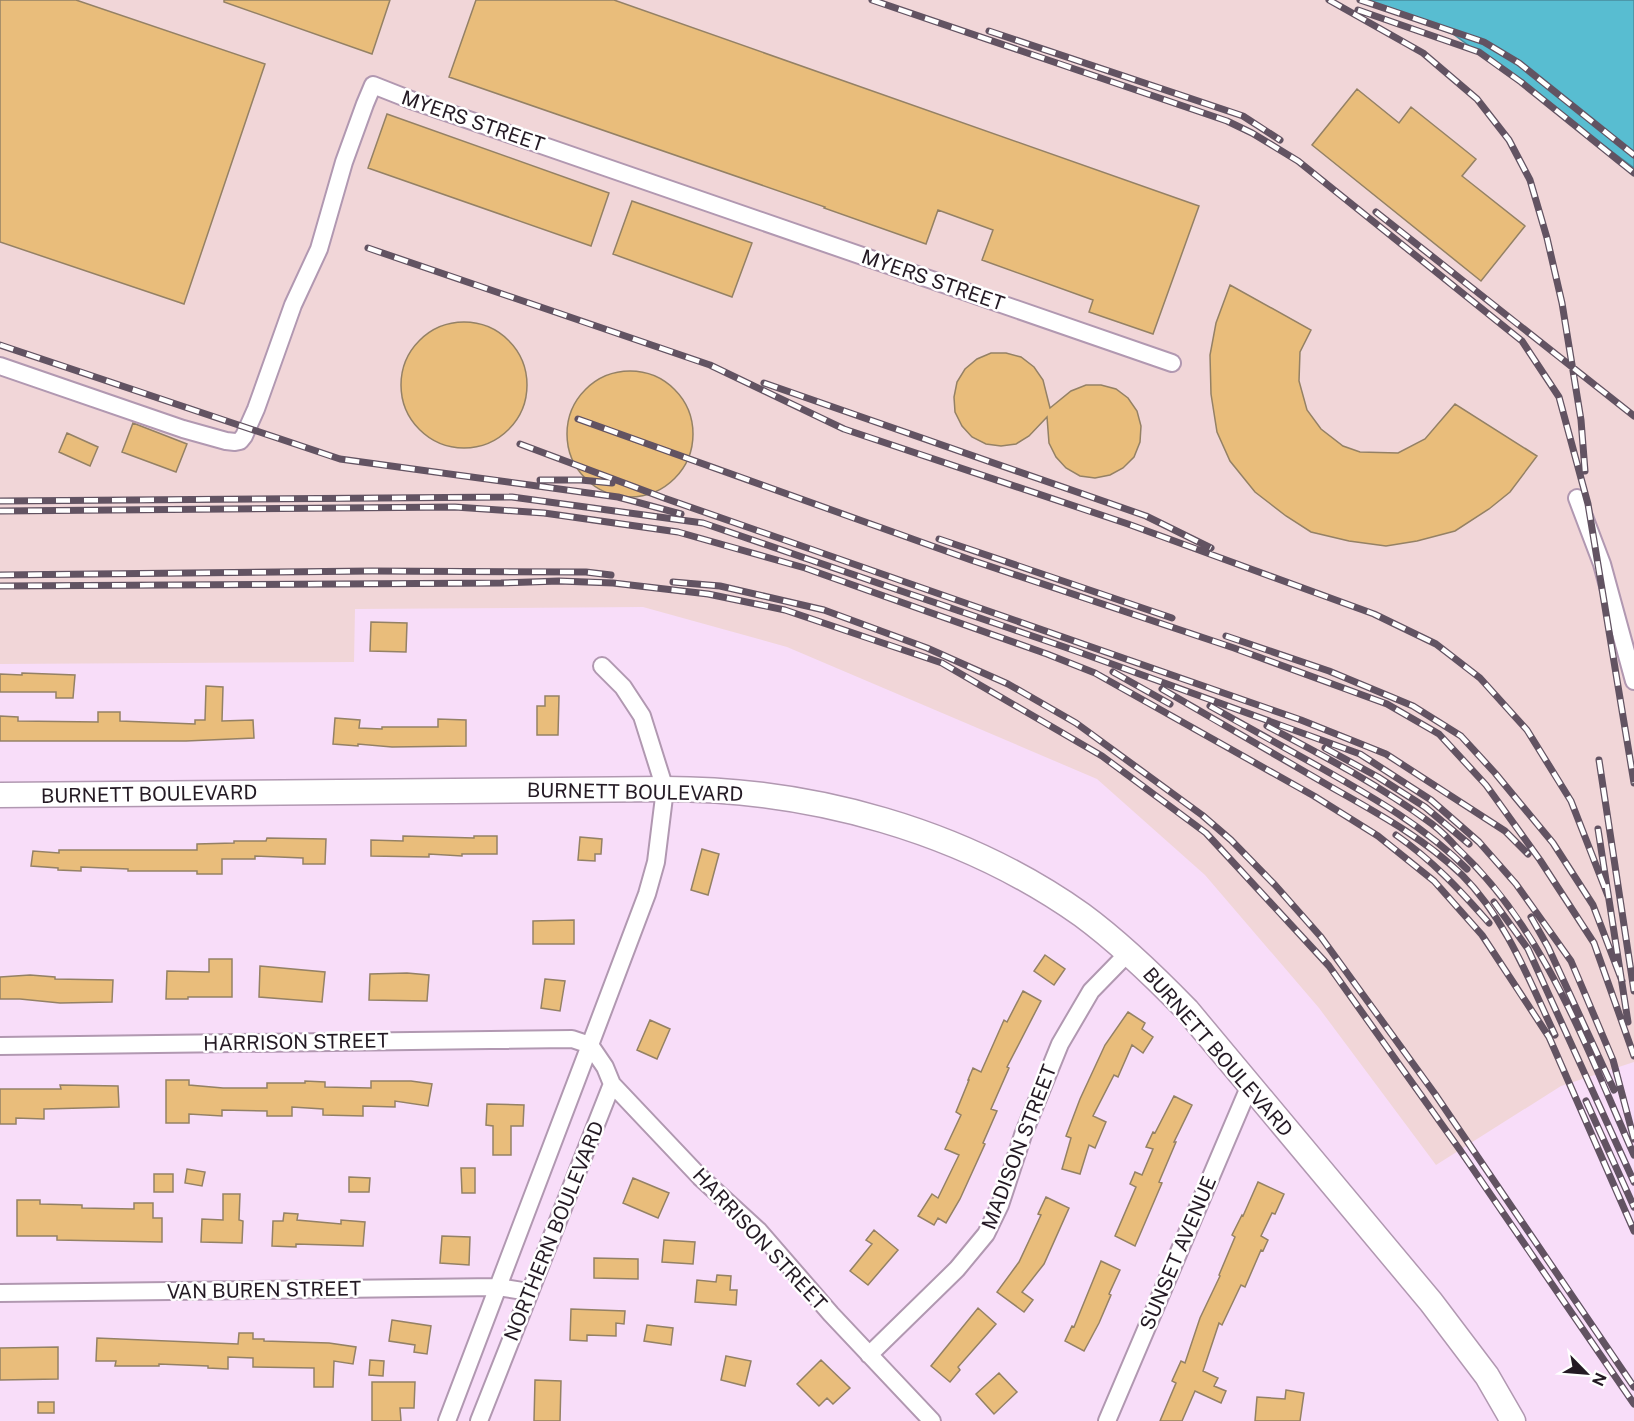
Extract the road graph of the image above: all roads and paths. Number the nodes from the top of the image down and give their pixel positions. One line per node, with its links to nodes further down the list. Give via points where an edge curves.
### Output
1 (1172, 363): 2 (street, MYERS STREET, via 373,85 344,162 319,249 240,441 183,429)
2 (0, 366)
3 (1577, 498): 5 (street, via 1602,564)
4 (602, 666): 6 (street, via 623,687 642,716)
5 (1634, 681)
6 (665, 789): 7 (main road, BURNETT BOULEVARD); 8 (main road, BURNETT BOULEVARD, via 722,790 797,800 929,836 1035,886); 9 (street, NORTHERN BOULEVARD, via 656,862 647,894)
7 (0, 795)
8 (1128, 953): 12 (main road, BURNETT BOULEVARD, via 1187,1010); 16 (street, MADISON STREET, via 1091,991 1060,1044 986,1234 957,1269)
9 (590, 1045): 10 (street, HARRISON STREET, via 572,1039); 11 (street); 13 (street, NORTHERN BOULEVARD)
10 (0, 1046)
11 (612, 1084): 14 (street, NORTHERN BOULEVARD); 16 (street, HARRISON STREET, via 700,1177 759,1232)
12 (1250, 1084): 20 (street, SUNSET AVENUE); 21 (main road, BURNETT BOULEVARD, via 1458,1336)
13 (498, 1287): 14 (street, VAN BUREN STREET); 15 (street, VAN BUREN STREET); 17 (street, NORTHERN BOULEVARD)
14 (528, 1292): 18 (street, NORTHERN BOULEVARD)
15 (0, 1293)
16 (869, 1355): 19 (street, HARRISON STREET)
17 (447, 1421)
18 (479, 1421)
19 (932, 1421)
20 (1107, 1421)
21 (1513, 1421)

